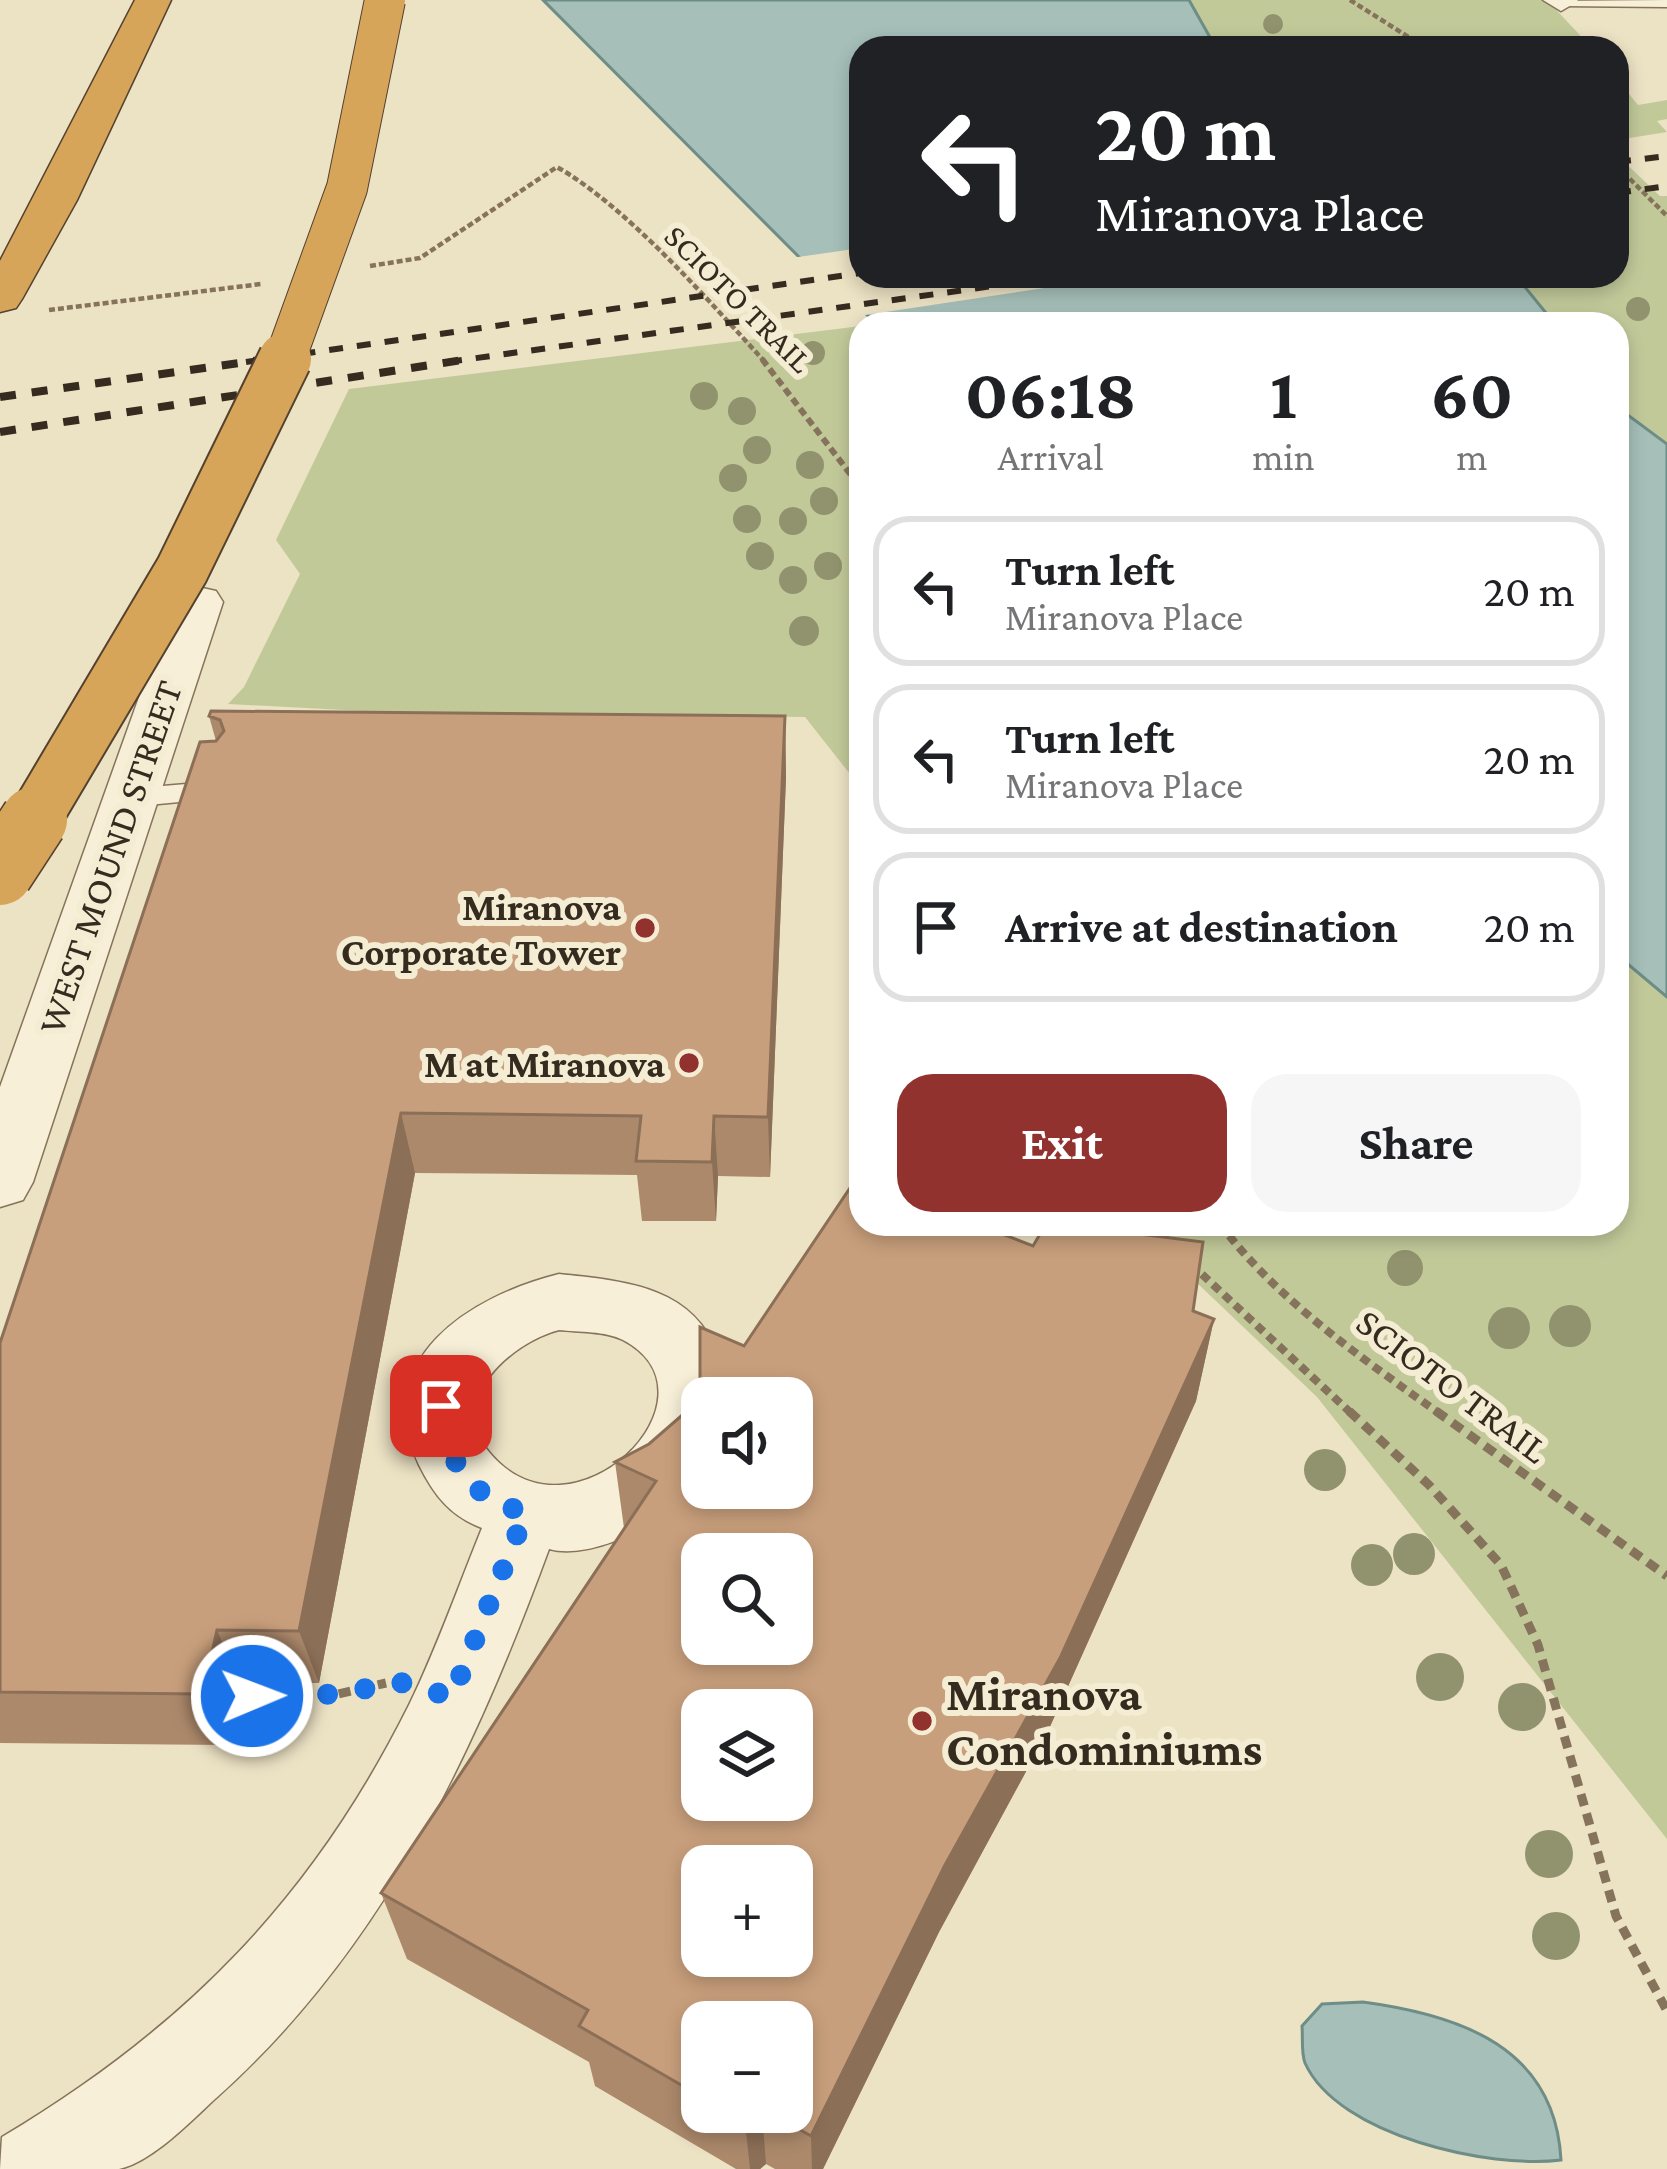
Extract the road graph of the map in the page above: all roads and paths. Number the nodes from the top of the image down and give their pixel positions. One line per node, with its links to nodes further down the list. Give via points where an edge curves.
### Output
1 (153, 0): 10 (highway)
2 (385, 0): 15 (highway, bridge, via 330,246 284,364 69,767)
3 (1350, 0): 6 (path)
4 (1560, 0): 5 (lane)
5 (1667, 2)
6 (1407, 36)
7 (557, 167): 11 (path, SCIOTO TRAIL, via 752,341)
8 (1629, 178): 9 (path)
9 (1667, 216)
10 (0, 299)
11 (849, 469)
12 (198, 602): 14 (street, WEST MOUND STREET)
13 (222, 790): 14 (lane)
14 (127, 798): 16 (street, WEST MOUND STREET)
15 (0, 872)
16 (0, 1182)
17 (1164, 1236): 23 (path, via 1429,1485 1501,1565 1538,1645 1616,1916)
18 (1229, 1236): 20 (path, SCIOTO TRAIL, via 1250,1264 1366,1360)
19 (526, 1512): 22 (street)
20 (1667, 1576)
21 (254, 1683): 22 (path, via 252,1696 338,1694 399,1682)
22 (452, 1697): 24 (street, via 404,1796 329,1912 235,2020 128,2112)
23 (1667, 2012)
24 (34, 2169)

